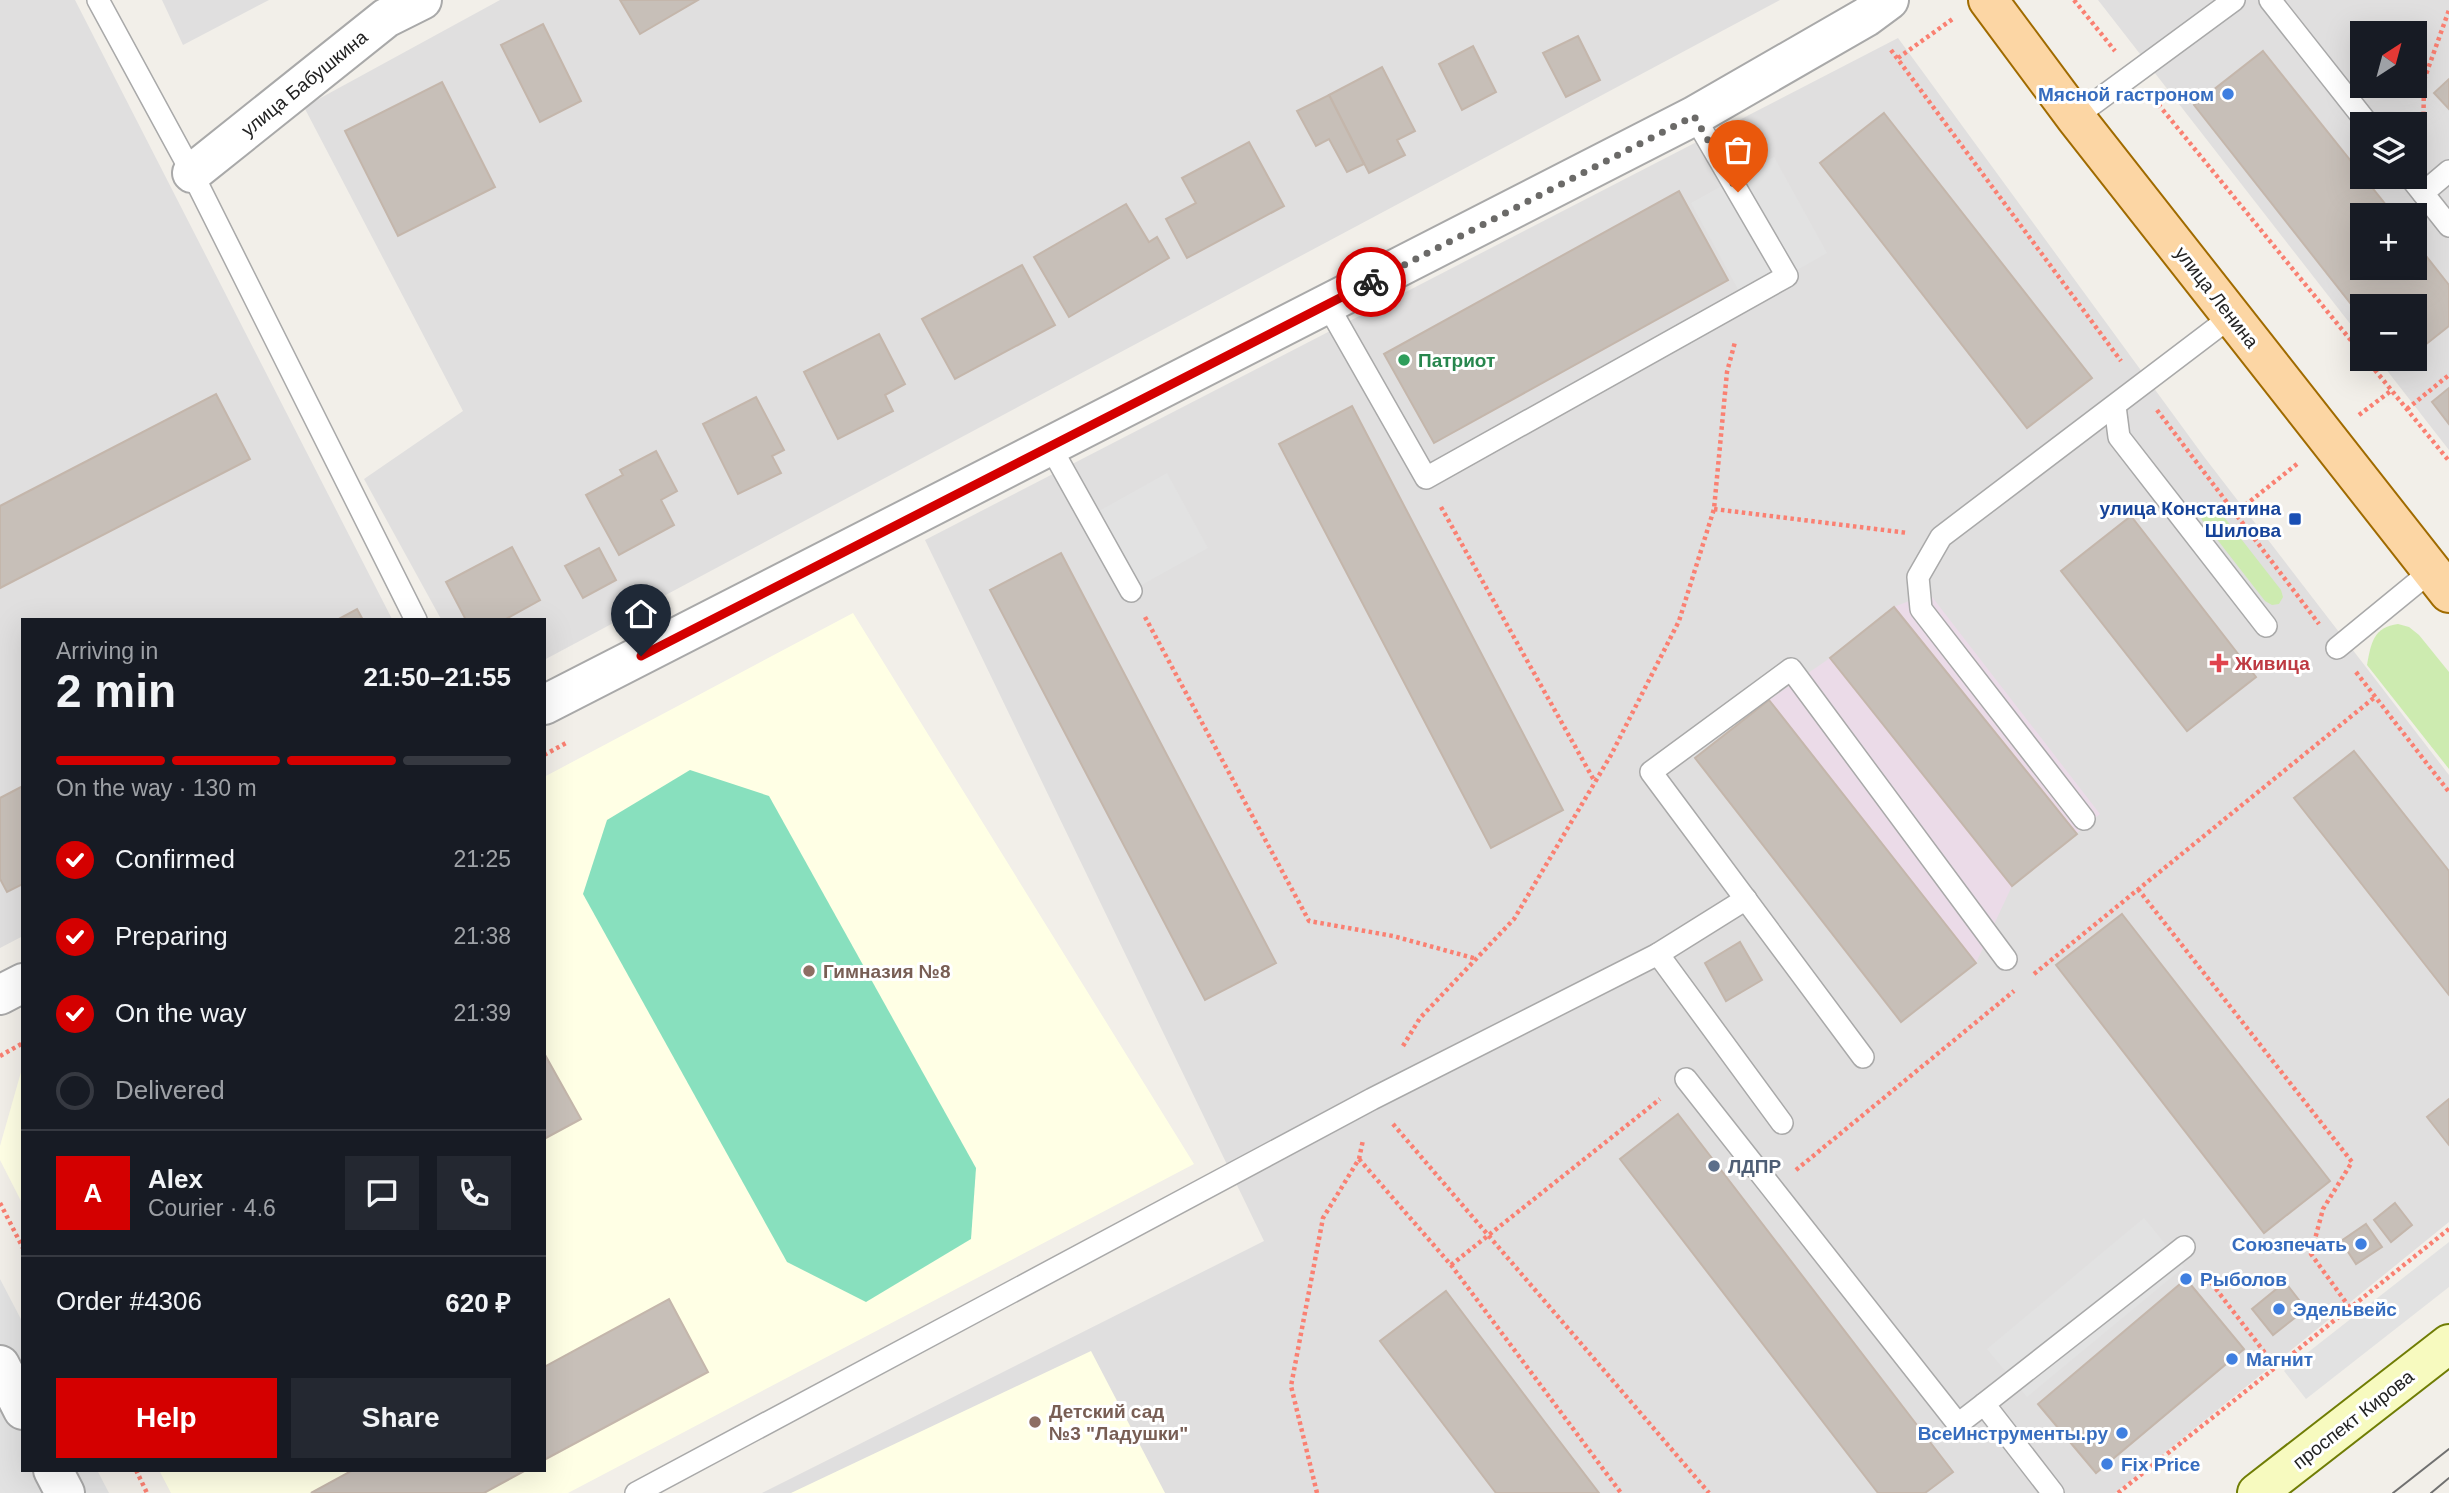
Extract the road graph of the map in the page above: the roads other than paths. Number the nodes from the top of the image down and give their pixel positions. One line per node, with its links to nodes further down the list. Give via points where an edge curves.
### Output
1 (98, 0): 11 (lane)
2 (422, 0): 11 (street, улица Бабушкина, via 386,18)
3 (1889, 0): 8 (street)
4 (1988, 0): 9 (main road, улица Ленина)
5 (2234, 0): 9 (lane)
6 (2270, 0): 7 (lane)
7 (2359, 112)
8 (1694, 116): 15 (street); 15 (lane, via 1787,276 1426,478)
9 (2075, 117): 16 (main road, улица Ленина)
10 (2449, 171): 12 (lane)
11 (192, 173): 21 (lane)
12 (2427, 180)
13 (2419, 189): 14 (lane)
14 (2449, 226)
15 (1327, 304): 18 (street)
16 (2232, 316): 17 (lane); 19 (main road, улица Ленина)
17 (2115, 406): 22 (lane, via 2119,437); 25 (lane, via 1941,537 1918,577 1921,609)
18 (1050, 446): 20 (lane); 24 (street)
19 (2440, 582): 23 (lane)
20 (1131, 590)
21 (415, 618)
22 (2266, 626)
23 (2337, 648)
24 (546, 704)
25 (2084, 819)
26 (1745, 899): 27 (lane); 28 (lane, via 1651,772 1791,669); 31 (lane)
27 (1658, 954): 33 (lane); 41 (lane, via 1372,1099)
28 (2006, 959)
29 (21, 984): 30 (street)
30 (0, 995)
31 (1863, 1057)
32 (1686, 1079): 37 (lane, via 1958,1424)
33 (1782, 1123)
34 (2185, 1247): 37 (lane)
35 (2449, 1344): 43 (main road, проспект Кирова)
36 (0, 1366): 38 (street)
37 (1984, 1404): 42 (lane)
38 (21, 1406)
39 (55, 1472): 40 (street)
40 (65, 1493)
41 (636, 1493)
42 (2053, 1493)
43 (2257, 1493)

